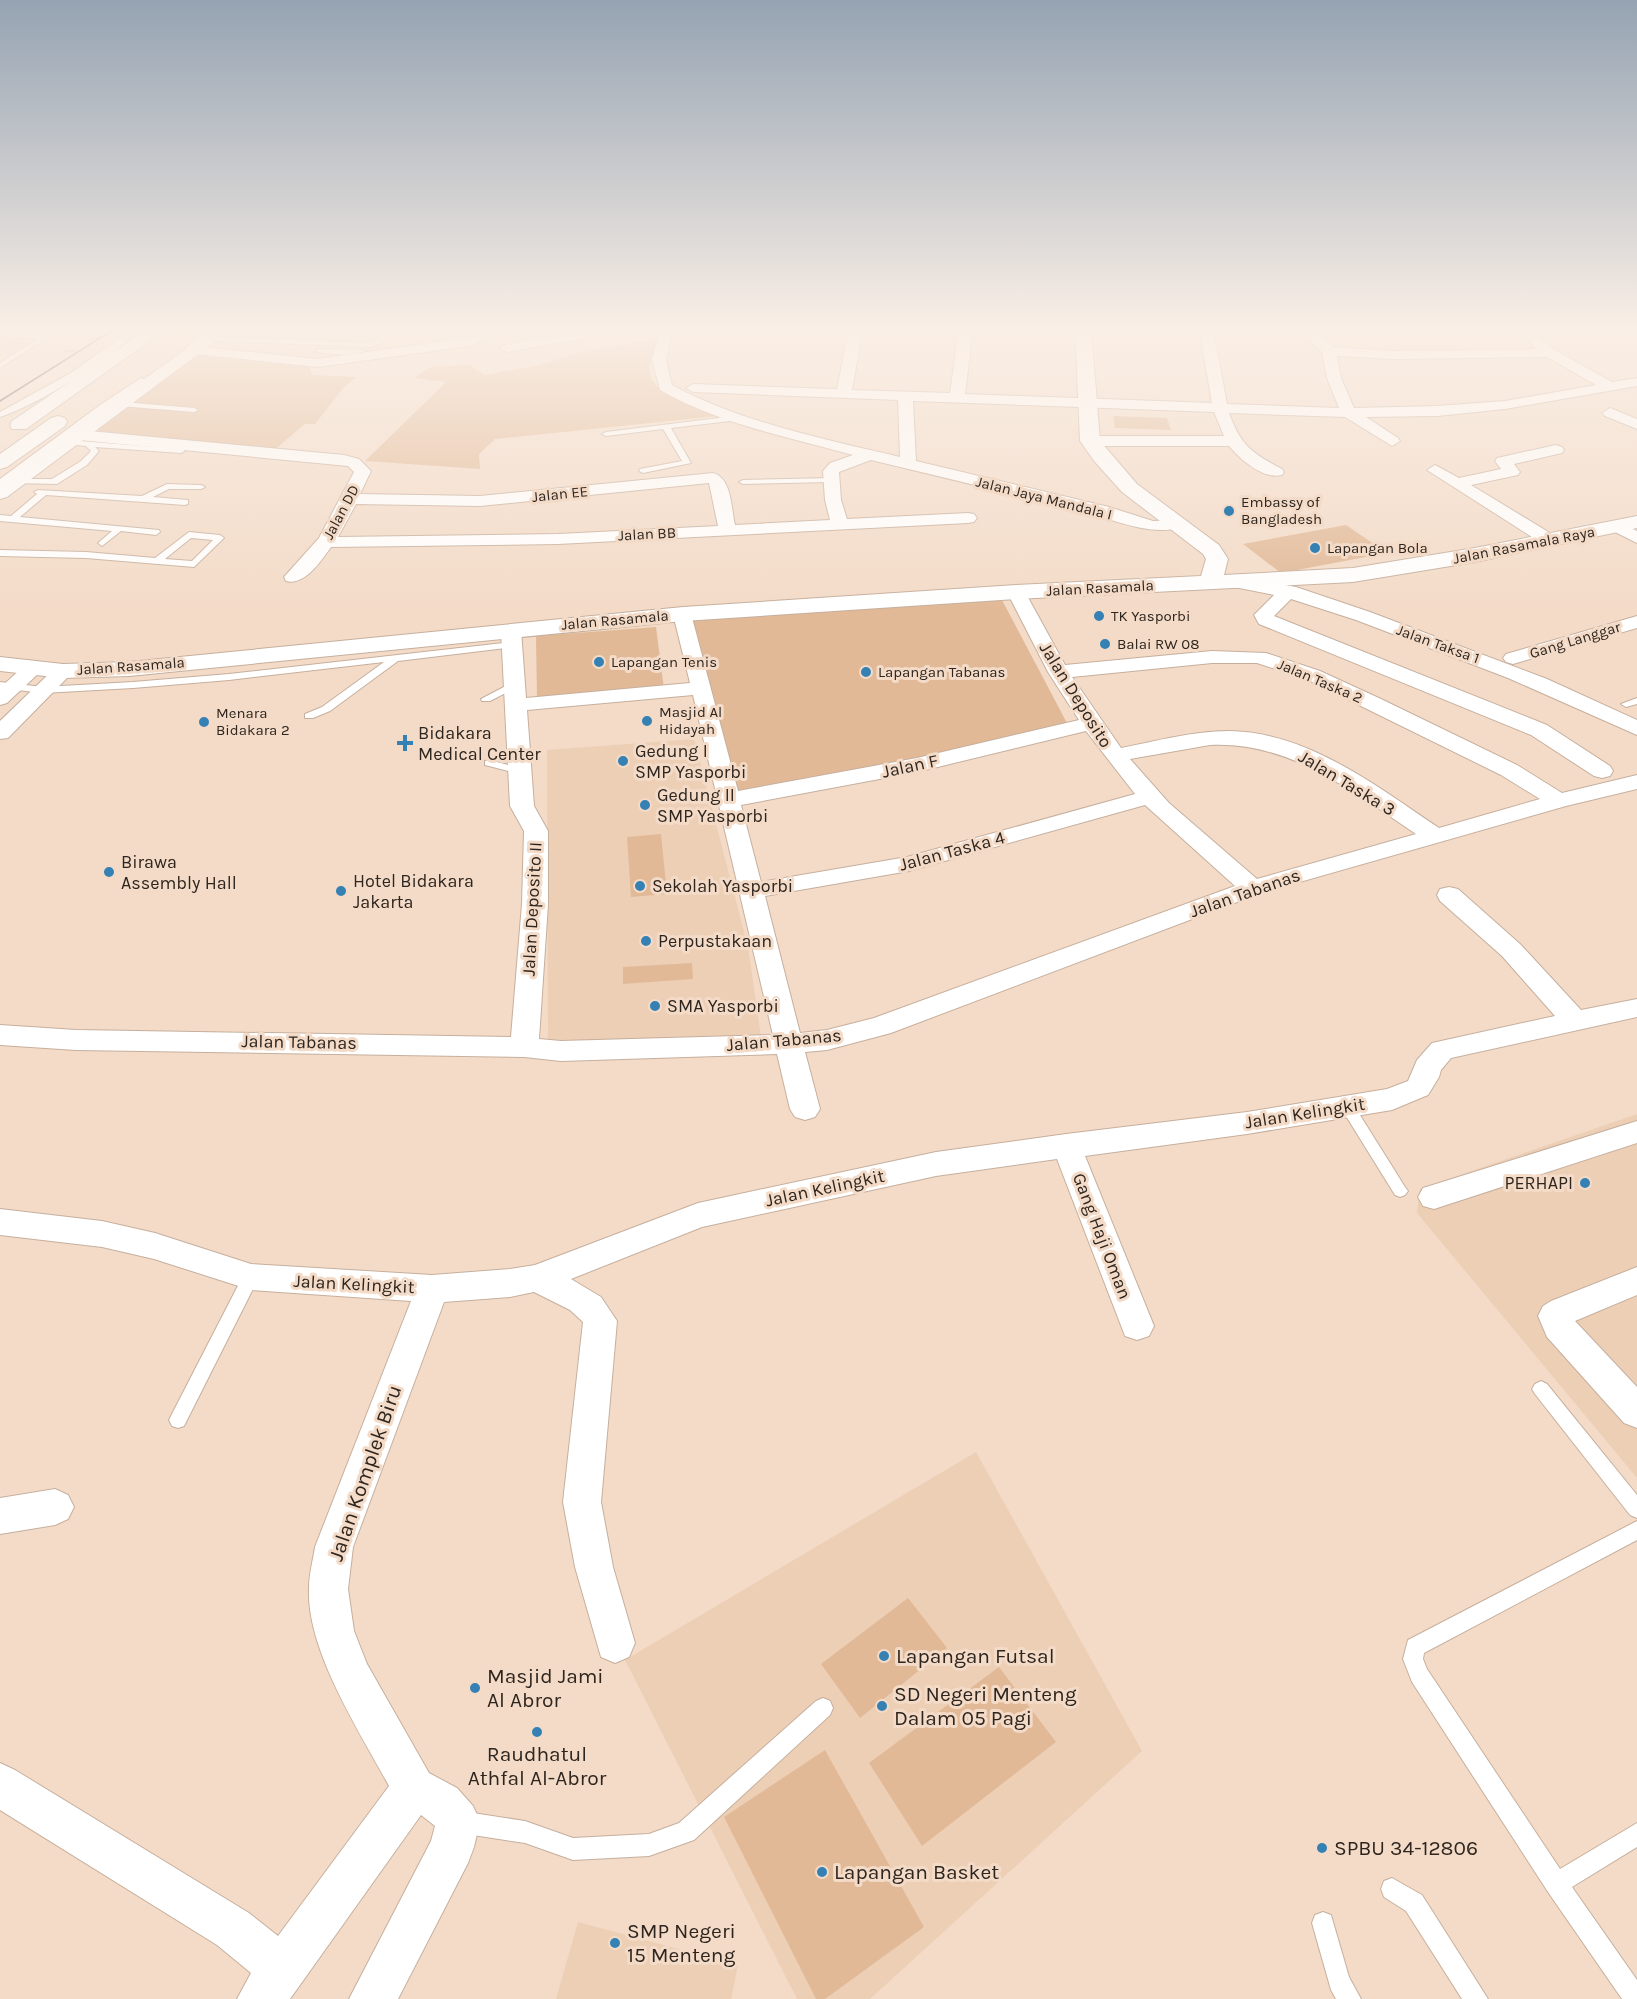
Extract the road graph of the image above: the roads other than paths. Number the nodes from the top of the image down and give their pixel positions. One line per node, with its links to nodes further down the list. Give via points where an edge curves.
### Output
1 (24, 421): 13 (main road)
2 (59, 421): 21 (main road)
3 (85, 421): 29 (lane)
4 (101, 421): 14 (main road)
5 (710, 421): 11 (lane)
6 (747, 421): 20 (street, Jalan Jaya Mandala I)
7 (906, 421): 22 (street)
8 (1089, 421): 15 (main road)
9 (1226, 421): 16 (street)
10 (1362, 421): 17 (street)
11 (666, 427): 12 (lane); 24 (lane, via 687,463)
12 (606, 434)
13 (0, 438)
14 (79, 440): 19 (lane); 29 (main road); 29 (lane, via 95,451 56,482); 33 (street, Jalan DD, via 353,462 363,471)
15 (1090, 441): 16 (street); 39 (main road, via 1133,493)
16 (1234, 441): 25 (street, via 1245,454)
17 (1392, 441)
18 (1556, 450): 28 (street, via 1503,461 1512,472)
19 (181, 451)
20 (870, 455): 22 (street, Jalan Jaya Mandala I); 26 (street, via 836,466)
21 (0, 463)
22 (908, 465): 39 (street, Jalan Jaya Mandala I, via 1152,526)
23 (1435, 470): 28 (street)
24 (643, 471)
25 (1276, 472)
26 (830, 480): 27 (lane); 38 (street)
27 (743, 482)
28 (1456, 483): 45 (street)
29 (5, 487): 31 (lane)
30 (201, 487): 32 (lane, via 170,485)
31 (44, 492): 32 (lane); 37 (lane)
32 (144, 499): 34 (lane)
33 (350, 499): 42 (street, Jalan EE, via 489,501 713,478 718,482); 46 (street, Jalan DD)
34 (185, 502)
35 (0, 518): 37 (lane)
36 (968, 518): 38 (street, Jalan BB)
37 (13, 519): 41 (lane)
38 (840, 523): 42 (street, Jalan BB)
39 (1174, 524): 53 (main road, via 1215,554)
40 (1627, 524): 44 (street); 45 (main road, Jalan Rasamala Raya)
41 (120, 528): 43 (lane); 47 (lane)
42 (728, 530): 46 (street, Jalan BB, via 480,542)
43 (156, 532)
44 (1637, 538)
45 (1549, 540): 54 (main road, Jalan Rasamala Raya)
46 (325, 542): 52 (street, Jalan DD)
47 (102, 543)
48 (0, 553): 49 (lane)
49 (11, 554): 50 (lane); 51 (lane)
50 (158, 561): 50 (lane, via 194,564 220,538 189,535)
51 (0, 563)
52 (293, 577)
53 (1221, 581): 54 (main road, Jalan Rasamala Raya); 55 (main road, Jalan Rasamala)
54 (1287, 585): 60 (street); 71 (street, Jalan Taksa 1, via 1502,668); 76 (street, via 1264,615 1266,620 1539,730)
55 (1016, 592): 56 (main road, Jalan Rasamala); 62 (street, Jalan Deposito)
56 (683, 614): 58 (main road, Jalan Rasamala); 64 (street)
57 (1637, 622): 60 (street, Gang Langgar)
58 (512, 638): 59 (lane, Jalan Rasamala); 63 (main road, Jalan Rasamala, via 129,669 63,670); 66 (street, Jalan Deposito II)
59 (396, 658): 63 (lane, Jalan Rasamala, via 228,677); 69 (lane, via 327,709)
60 (1513, 658): 68 (street)
61 (0, 664): 63 (main road, Jalan Rasamala)
62 (1058, 672): 70 (street, Jalan Deposito); 80 (street, Jalan Taska 2, via 1212,657 1259,657 1313,675 1384,708 1509,770)
63 (38, 679): 65 (street); 72 (street)
64 (701, 688): 66 (street); 79 (street)
65 (5, 690)
66 (516, 694): 67 (lane); 75 (street, Jalan Deposito II)
67 (486, 699)
68 (1633, 705)
69 (309, 716)
70 (1089, 724): 73 (street, Jalan Deposito); 79 (street, Jalan F, via 917,765)
71 (1637, 729)
72 (0, 733)
73 (1115, 756): 78 (street, Jalan Deposito); 81 (street, Jalan Taska 3, via 1194,741 1240,738 1274,744 1335,772)
74 (489, 763): 75 (lane)
75 (520, 771): 89 (street, Jalan Deposito II, via 522,806 536,831 535,904)
76 (1602, 771)
77 (1637, 783): 80 (street, Jalan Tabanas)
78 (1150, 797): 82 (street, Jalan Deposito); 83 (street, Jalan Taska 4, via 909,864)
79 (729, 800): 83 (street)
80 (1559, 801): 81 (street, Jalan Tabanas)
81 (1434, 836): 82 (street, Jalan Tabanas)
82 (1252, 888): 88 (street, Jalan Tabanas, via 881,1026 827,1040)
83 (751, 891): 88 (street)
84 (1449, 895): 86 (street, via 1511,950)
85 (1637, 1008): 86 (street, Jalan Kelingkit)
86 (1576, 1022): 90 (street, Jalan Kelingkit, via 1442,1050 1427,1067 1418,1088 1392,1099)
87 (0, 1035): 89 (street, Jalan Tabanas, via 76,1040)
88 (789, 1044): 89 (street, Jalan Tabanas, via 561,1051); 91 (street)
89 (524, 1047)
90 (1348, 1108): 93 (street, Jalan Kelingkit); 94 (lane)
91 (805, 1109)
92 (1637, 1132): 95 (street)
93 (1066, 1145): 98 (street, Jalan Kelingkit, via 936,1164 698,1215); 101 (street, Gang Haji Oman)
94 (1400, 1191)
95 (1434, 1197)
96 (0, 1222): 97 (street, Jalan Kelingkit, via 102,1233)
97 (251, 1277): 100 (street, Jalan Kelingkit); 104 (lane)
98 (537, 1278): 100 (street, Jalan Kelingkit); 109 (street, via 581,1301 595,1311 600,1321 582,1502 594,1567)
99 (1637, 1281): 103 (street, via 1556,1316 1559,1327)
100 (432, 1288): 112 (street, Jalan Komplek Biru, via 334,1547 327,1589 334,1631 352,1677)
101 (1137, 1326)
102 (1541, 1389): 106 (lane)
103 (1637, 1412)
104 (178, 1420)
105 (56, 1507): 107 (street)
106 (1637, 1509)
107 (0, 1516)
108 (1637, 1530): 115 (lane, via 1415,1647 1413,1659 1419,1675)
109 (615, 1643)
110 (823, 1708): 113 (lane, via 686,1832 649,1845 573,1850 525,1832)
111 (0, 1785): 118 (street, via 233,1929)
112 (414, 1788): 113 (street, via 441,1803); 118 (street)
113 (458, 1821): 119 (street, via 452,1848)
114 (1637, 1834): 115 (lane)
115 (1556, 1884): 122 (lane)
116 (1392, 1889): 121 (lane, via 1414,1903)
117 (1323, 1923): 120 (lane, via 1339,1982)
118 (272, 1984)
119 (373, 1999)
120 (1349, 1999)
121 (1476, 1999)
122 (1636, 1999)

